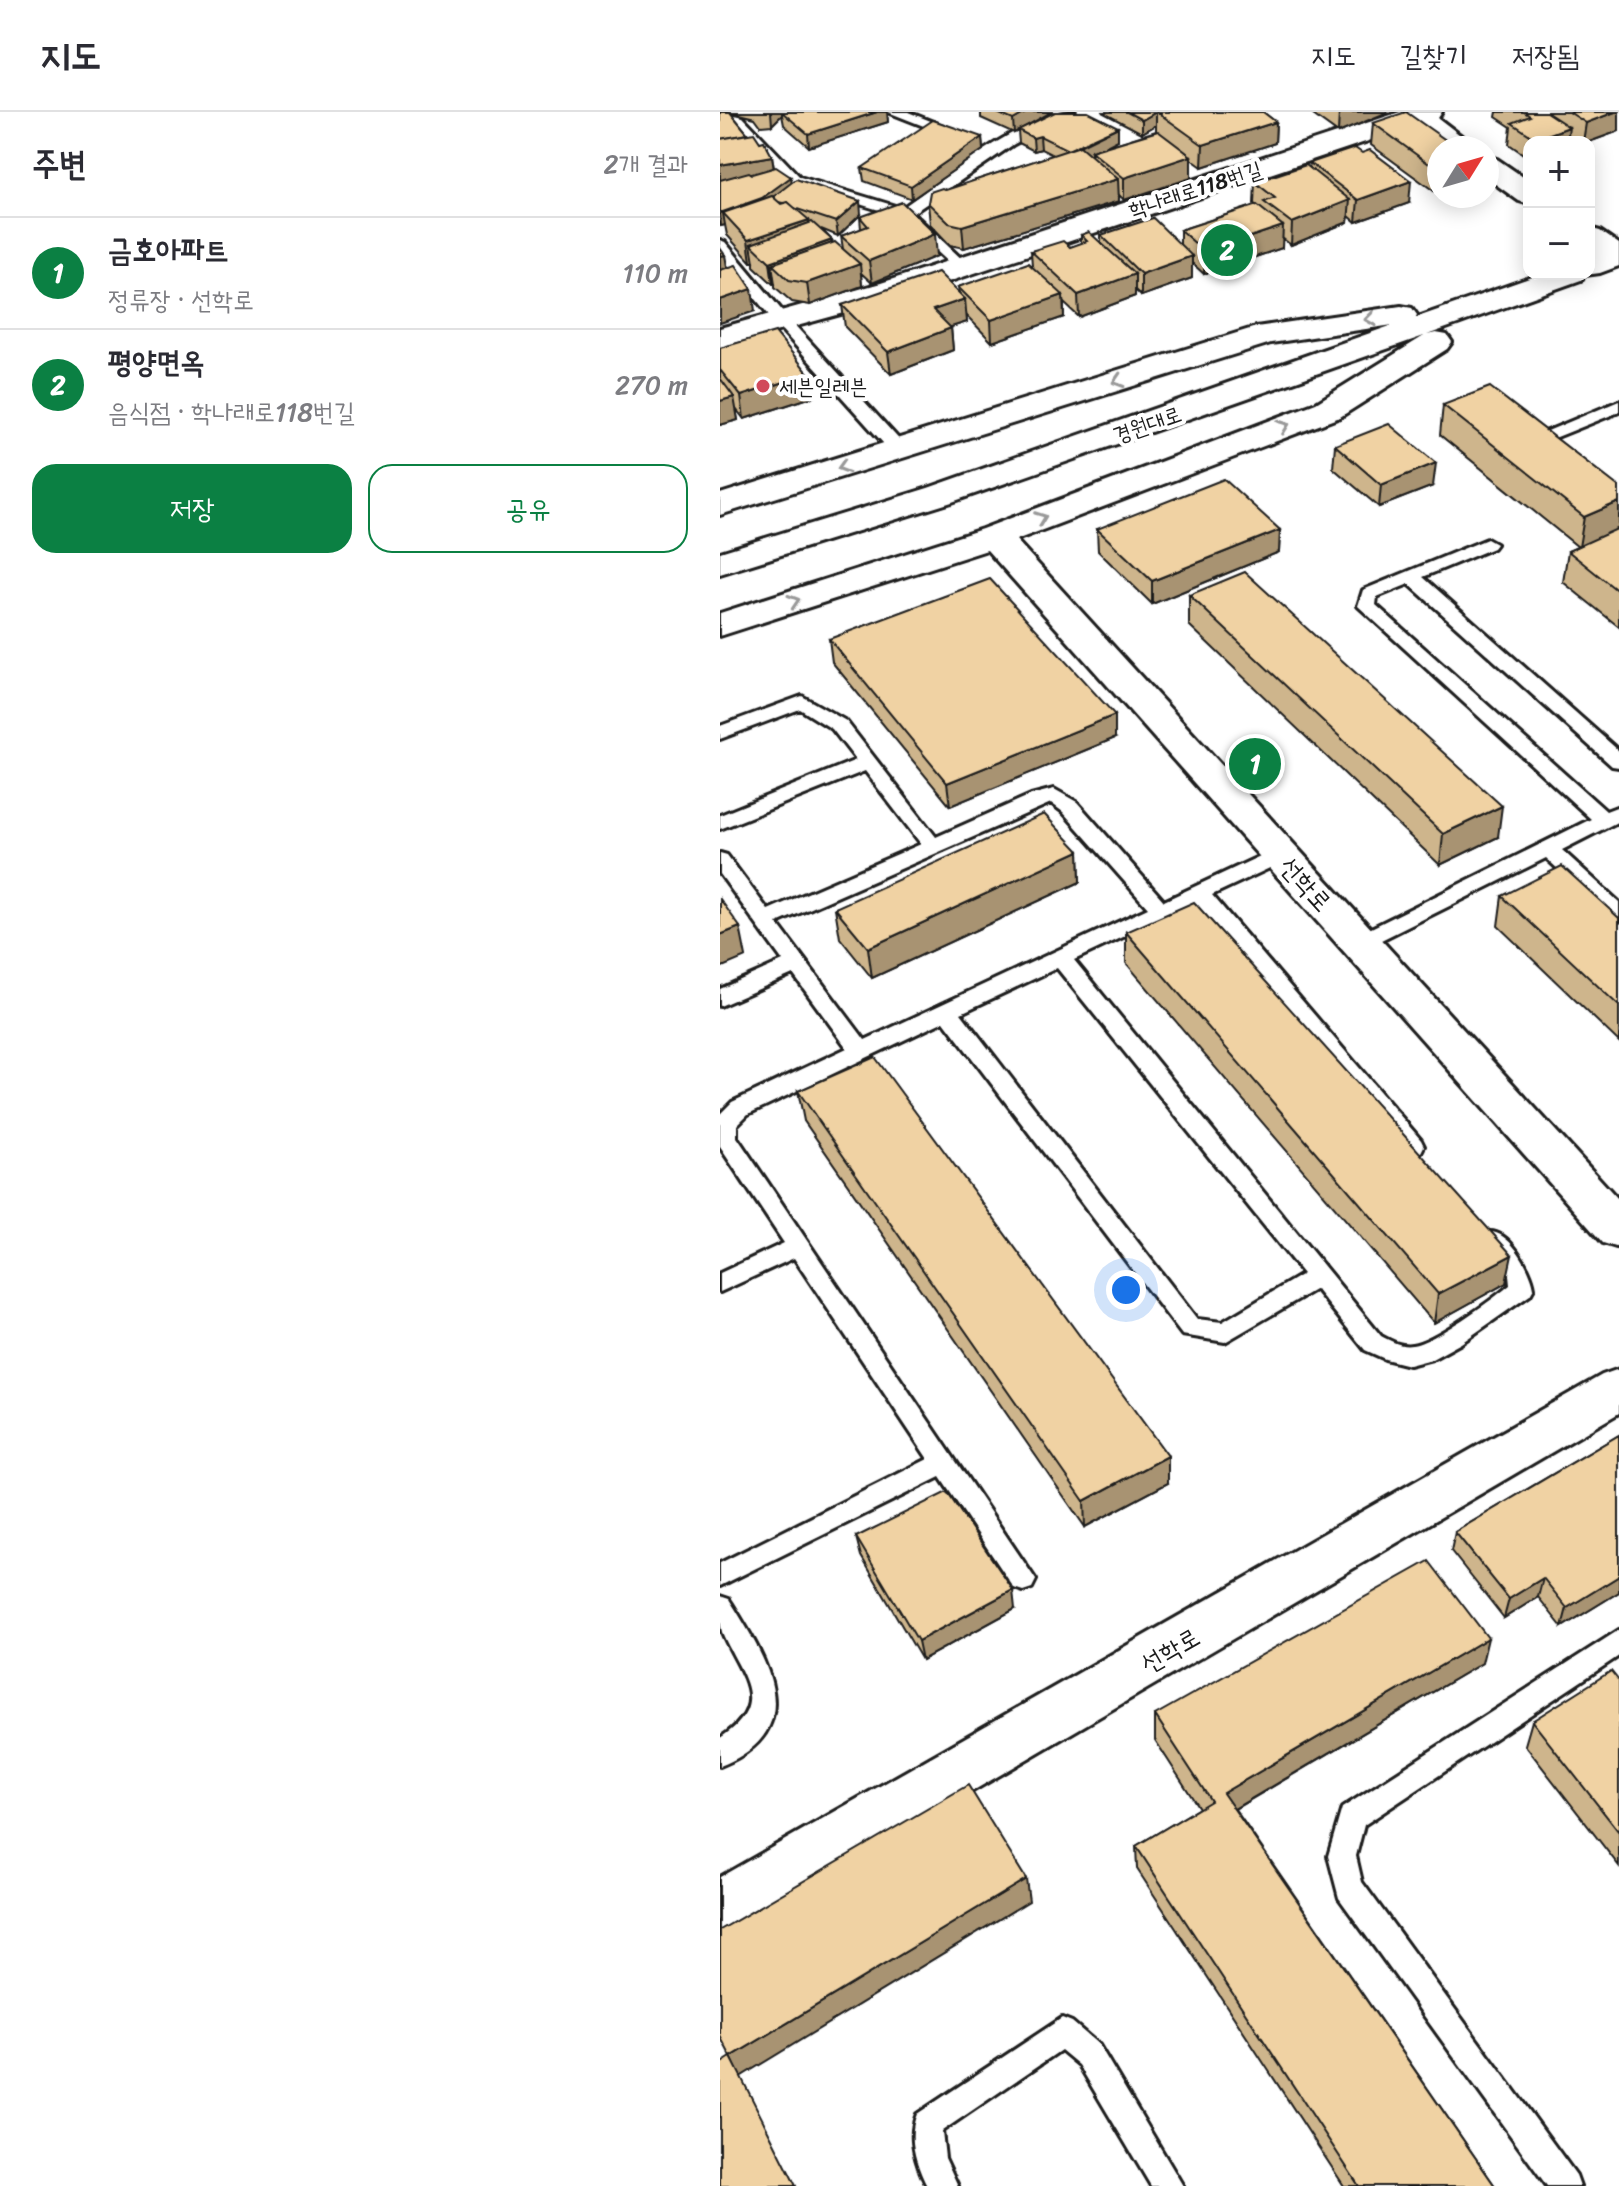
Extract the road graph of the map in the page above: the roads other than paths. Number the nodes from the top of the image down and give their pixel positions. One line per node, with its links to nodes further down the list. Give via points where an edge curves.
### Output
1 (895, 112): 6 (lane)
2 (1068, 112): 6 (lane)
3 (1419, 113): 5 (main road); 11 (main road, 학나래로118번길)
4 (720, 116): 9 (lane, via 738,120 795,180)
5 (1448, 136)
6 (984, 143): 9 (lane)
7 (1499, 174): 8 (main road)
8 (1523, 191)
9 (904, 213): 11 (lane)
10 (720, 245): 14 (lane)
11 (962, 267): 14 (main road, 학나래로118번길)
12 (1555, 280): 13 (main road, 경원대로)
13 (1503, 300): 18 (main road, one-way to 18, via 1267,334); 20 (main road, one-way to 13, via 1328,410); 22 (main road, 경원대로, via 940,495)
14 (783, 322): 15 (main road, 학나래로118번길); 18 (lane)
15 (720, 338)
16 (1619, 406): 17 (lane)
17 (1546, 435)
18 (899, 450): 19 (main road, one-way to 19)
19 (720, 505)
20 (994, 536): 24 (main road, one-way to 20); 32 (main road, 선학로)
21 (1487, 544): 23 (lane)
22 (720, 563)
23 (1411, 576): 26 (lane); 28 (lane, via 1369,594 1367,606)
24 (720, 625)
25 (720, 733): 27 (lane, via 802,702 839,725)
26 (1619, 761)
27 (868, 763): 29 (lane); 30 (lane)
28 (1611, 817): 31 (lane)
29 (720, 822)
30 (933, 846): 36 (lane, via 1054,796 1070,807); 37 (lane)
31 (1548, 848): 35 (lane); 38 (lane)
32 (1280, 855): 34 (lane); 38 (main road, 선학로)
33 (720, 860): 37 (lane)
34 (1199, 893): 36 (lane); 45 (lane)
35 (1616, 906)
36 (1162, 911): 39 (lane)
37 (765, 920): 40 (lane)
38 (1358, 943): 47 (main road, 선학로)
39 (1060, 958): 42 (lane); 49 (lane)
40 (797, 963): 41 (lane); 43 (lane)
41 (720, 998)
42 (948, 1011): 43 (lane); 49 (lane, via 1190,1328 1225,1332)
43 (861, 1051): 44 (lane, via 740,1108 726,1122)
44 (728, 1155): 48 (lane)
45 (1430, 1166)
46 (1480, 1225): 49 (lane, via 1520,1272 1522,1288 1417,1355 1395,1355 1373,1343)
47 (1619, 1230)
48 (799, 1246): 50 (lane); 52 (lane)
49 (1319, 1276)
50 (720, 1283)
51 (1619, 1389): 58 (main road, 선학로)
52 (945, 1463): 53 (lane); 54 (lane)
53 (720, 1575)
54 (1023, 1580)
55 (720, 1607): 57 (lane, via 762,1678 762,1713 745,1740)
56 (1618, 1643): 61 (lane, via 1352,1817 1342,1856 1349,1888)
57 (720, 1753)
58 (720, 1908)
59 (943, 2186): 60 (lane, via 930,2161 927,2124 1062,2032 1089,2055)
60 (1168, 2186)
61 (1565, 2186)

